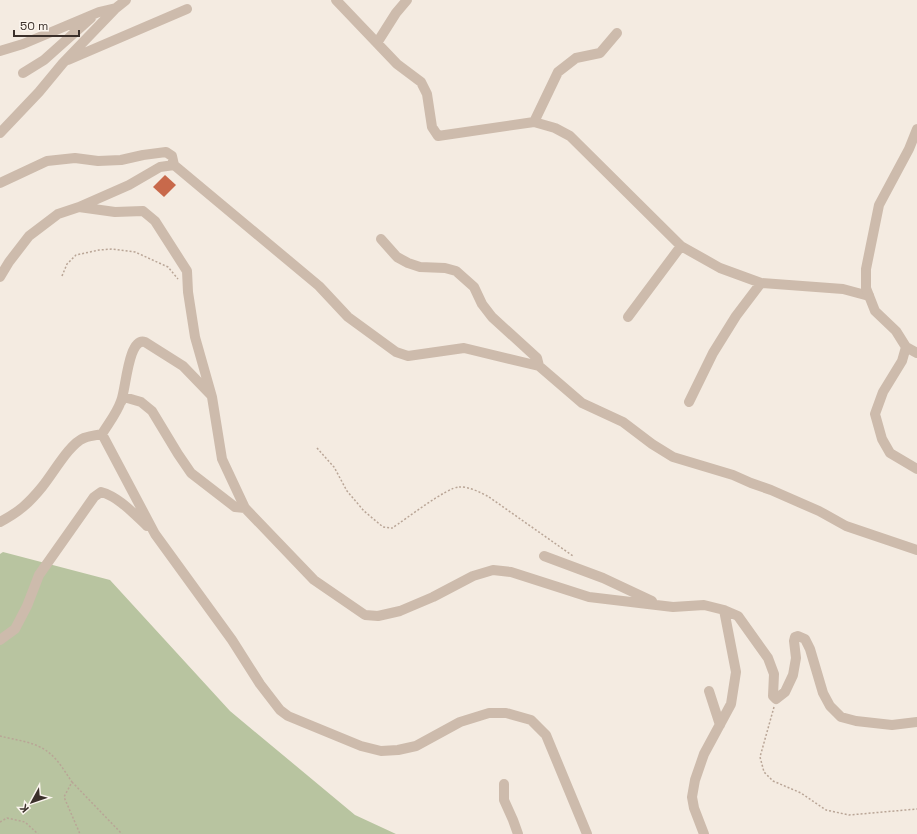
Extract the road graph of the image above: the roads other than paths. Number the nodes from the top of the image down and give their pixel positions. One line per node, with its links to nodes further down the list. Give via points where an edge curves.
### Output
1 (126, 0): 4 (street)
2 (336, 0): 8 (street)
3 (407, 0): 8 (street)
4 (116, 8): 6 (street); 10 (street)
5 (187, 9): 10 (street)
6 (99, 12): 9 (street, via 23,44); 11 (street, via 44,60)
7 (617, 33): 12 (street, via 600,53 576,58 558,72)
8 (377, 43): 12 (street, via 397,64 421,82 427,94 432,127 438,136)
9 (0, 50)
10 (63, 63): 14 (street)
11 (23, 73)
12 (534, 122): 19 (street, via 555,128 570,136)
13 (917, 129): 22 (street, via 879,205 866,269 866,288)
14 (0, 133)
15 (174, 164): 16 (street, via 172,156 166,152 98,162 74,158 47,161); 17 (street, via 160,167 129,185); 26 (street, via 319,286 348,317 396,352 408,356 464,348)
16 (0, 183)
17 (79, 207): 20 (street, via 58,214 29,236); 27 (street, via 115,212 143,211 155,221 186,271 195,337)
18 (381, 239): 26 (street, via 397,257 408,264 445,268 461,275 474,287 492,317 537,358)
19 (681, 246): 21 (street, via 720,268); 23 (street)
20 (0, 277)
21 (761, 283): 22 (street, via 843,289); 29 (street, via 713,353)
22 (869, 296): 24 (street, via 875,311 896,331)
23 (628, 317)
24 (906, 347): 25 (street); 31 (street, via 902,361 882,392 875,414 882,439 890,453)
25 (917, 353)
26 (539, 366): 35 (street, via 582,403 623,422 673,457 733,475 819,510 846,526)
27 (212, 397): 28 (street, via 183,366 142,341 136,344 132,352); 32 (street, via 222,459)
28 (121, 402): 30 (street); 32 (street, via 124,397 141,402 152,411 191,472 235,507)
29 (689, 402)
30 (102, 434): 33 (street, via 83,438 73,445 26,505 16,514); 34 (street)
31 (917, 469)
32 (245, 508): 37 (street, via 314,580 366,615 378,616 400,611 473,576 493,570 511,572 589,597)
33 (0, 522)
34 (153, 532): 39 (street, via 120,501 100,492 39,575 28,606 15,629); 44 (street, via 232,640 260,684 280,710 288,716 361,746 381,751 416,746 460,722 489,713 506,713 531,720 546,735)
35 (917, 550)
36 (544, 556): 37 (street, via 603,578)
37 (661, 605): 38 (street, via 704,605)
38 (724, 610): 41 (street, via 738,616 768,658 774,674 773,696 776,699 785,692 793,675 796,658 794,641 798,636 805,639 823,693 830,706 841,717 892,725); 42 (street, via 736,672 731,704)
39 (0, 640)
40 (709, 691): 42 (street)
41 (917, 722)
42 (720, 725): 46 (street, via 704,754 692,797)
43 (504, 784): 45 (street, via 504,800)
44 (586, 833)
45 (518, 834)
46 (704, 834)

